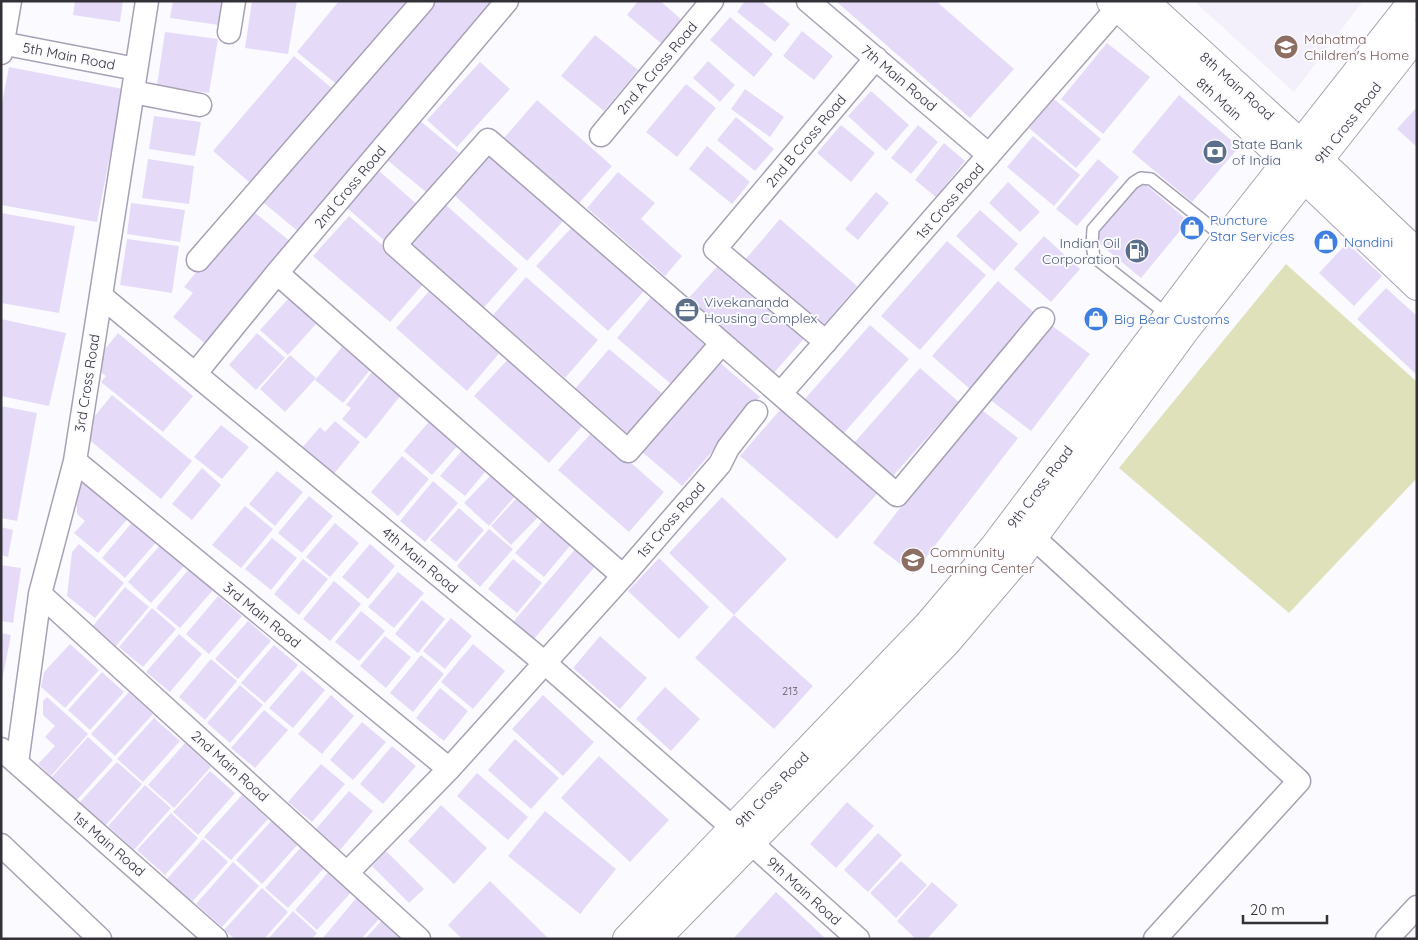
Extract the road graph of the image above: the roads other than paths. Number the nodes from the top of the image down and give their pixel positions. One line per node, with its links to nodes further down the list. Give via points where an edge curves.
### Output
1 (10, 1): 13 (street)
2 (147, 1): 15 (street, 3rd Cross Road)
3 (234, 1): 11 (street)
4 (423, 1): 23 (street)
5 (507, 1): 24 (street, 2nd Cross Road)
6 (712, 1): 18 (street, 2nd A Cross Road)
7 (808, 1): 14 (street, 7th Main Road)
8 (1144, 1): 20 (main road, 8th Main Road)
9 (1413, 1): 20 (main road, 9th Cross Road)
10 (1114, 4): 19 (street, 1st Cross Road); 20 (main road, 8th Main)
11 (229, 32)
12 (1417, 35): 20 (main road, 9th Cross Road)
13 (2, 46): 15 (street, 5th Main Road)
14 (876, 58): 19 (street, 7th Main Road); 29 (street, 2nd B Cross Road, via 715,249)
15 (136, 68): 16 (street, 3rd Cross Road)
16 (132, 92): 17 (street); 26 (street, 3rd Cross Road)
17 (200, 105)
18 (601, 135)
19 (989, 155): 29 (street, 1st Cross Road)
20 (1302, 161): 21 (main road, 9th Cross Road); 22 (main road, 8th Main Road); 25 (main road, 8th Main, via 1391,262); 35 (main road, 9th Cross Road, via 1186,330)
21 (1226, 239): 27 (main road, 9th Cross Road); 27 (lane, via 1151,179 1140,178 1094,228 1094,257)
22 (1417, 253)
23 (198, 260)
24 (277, 272): 31 (street, 2nd Cross Road); 36 (street)
25 (1417, 286)
26 (101, 296): 31 (street, 4th Main Road); 34 (street, 3rd Cross Road)
27 (1168, 315): 41 (main road, 9th Cross Road, via 994,547)
28 (1043, 319): 32 (street, via 898,494)
29 (826, 342): 32 (street, 1st Cross Road)
30 (722, 343): 30 (street, via 488,140 395,246 628,451); 32 (street)
31 (195, 374): 38 (street, 4th Main Road)
32 (781, 393)
33 (756, 412): 36 (street, 1st Cross Road, via 728,448 720,464)
34 (75, 461): 37 (street, 3rd Cross Road); 40 (street, 3rd Main Road)
35 (1033, 537): 41 (main road, 9th Cross Road, via 946,643); 51 (street, via 1299,781)
36 (623, 576): 38 (street, 1st Cross Road)
37 (40, 594): 39 (street, 3rd Cross Road); 43 (street, 2nd Main Road)
38 (546, 664): 40 (street, 1st Cross Road); 41 (street, 4th Main Road)
39 (9, 756): 46 (street, 1st Main Road)
40 (449, 769): 43 (street, 1st Cross Road)
41 (743, 836): 48 (main road, 9th Cross Road); 49 (main road, 9th Cross Road); 50 (street, 9th Main Road)
42 (1, 845): 45 (street)
43 (348, 872): 47 (street, 2nd Main Road)
44 (1417, 907): 52 (street)
45 (100, 939)
46 (216, 939)
47 (419, 939)
48 (627, 939)
49 (656, 939)
50 (858, 939)
51 (1155, 939)
52 (1387, 939)

